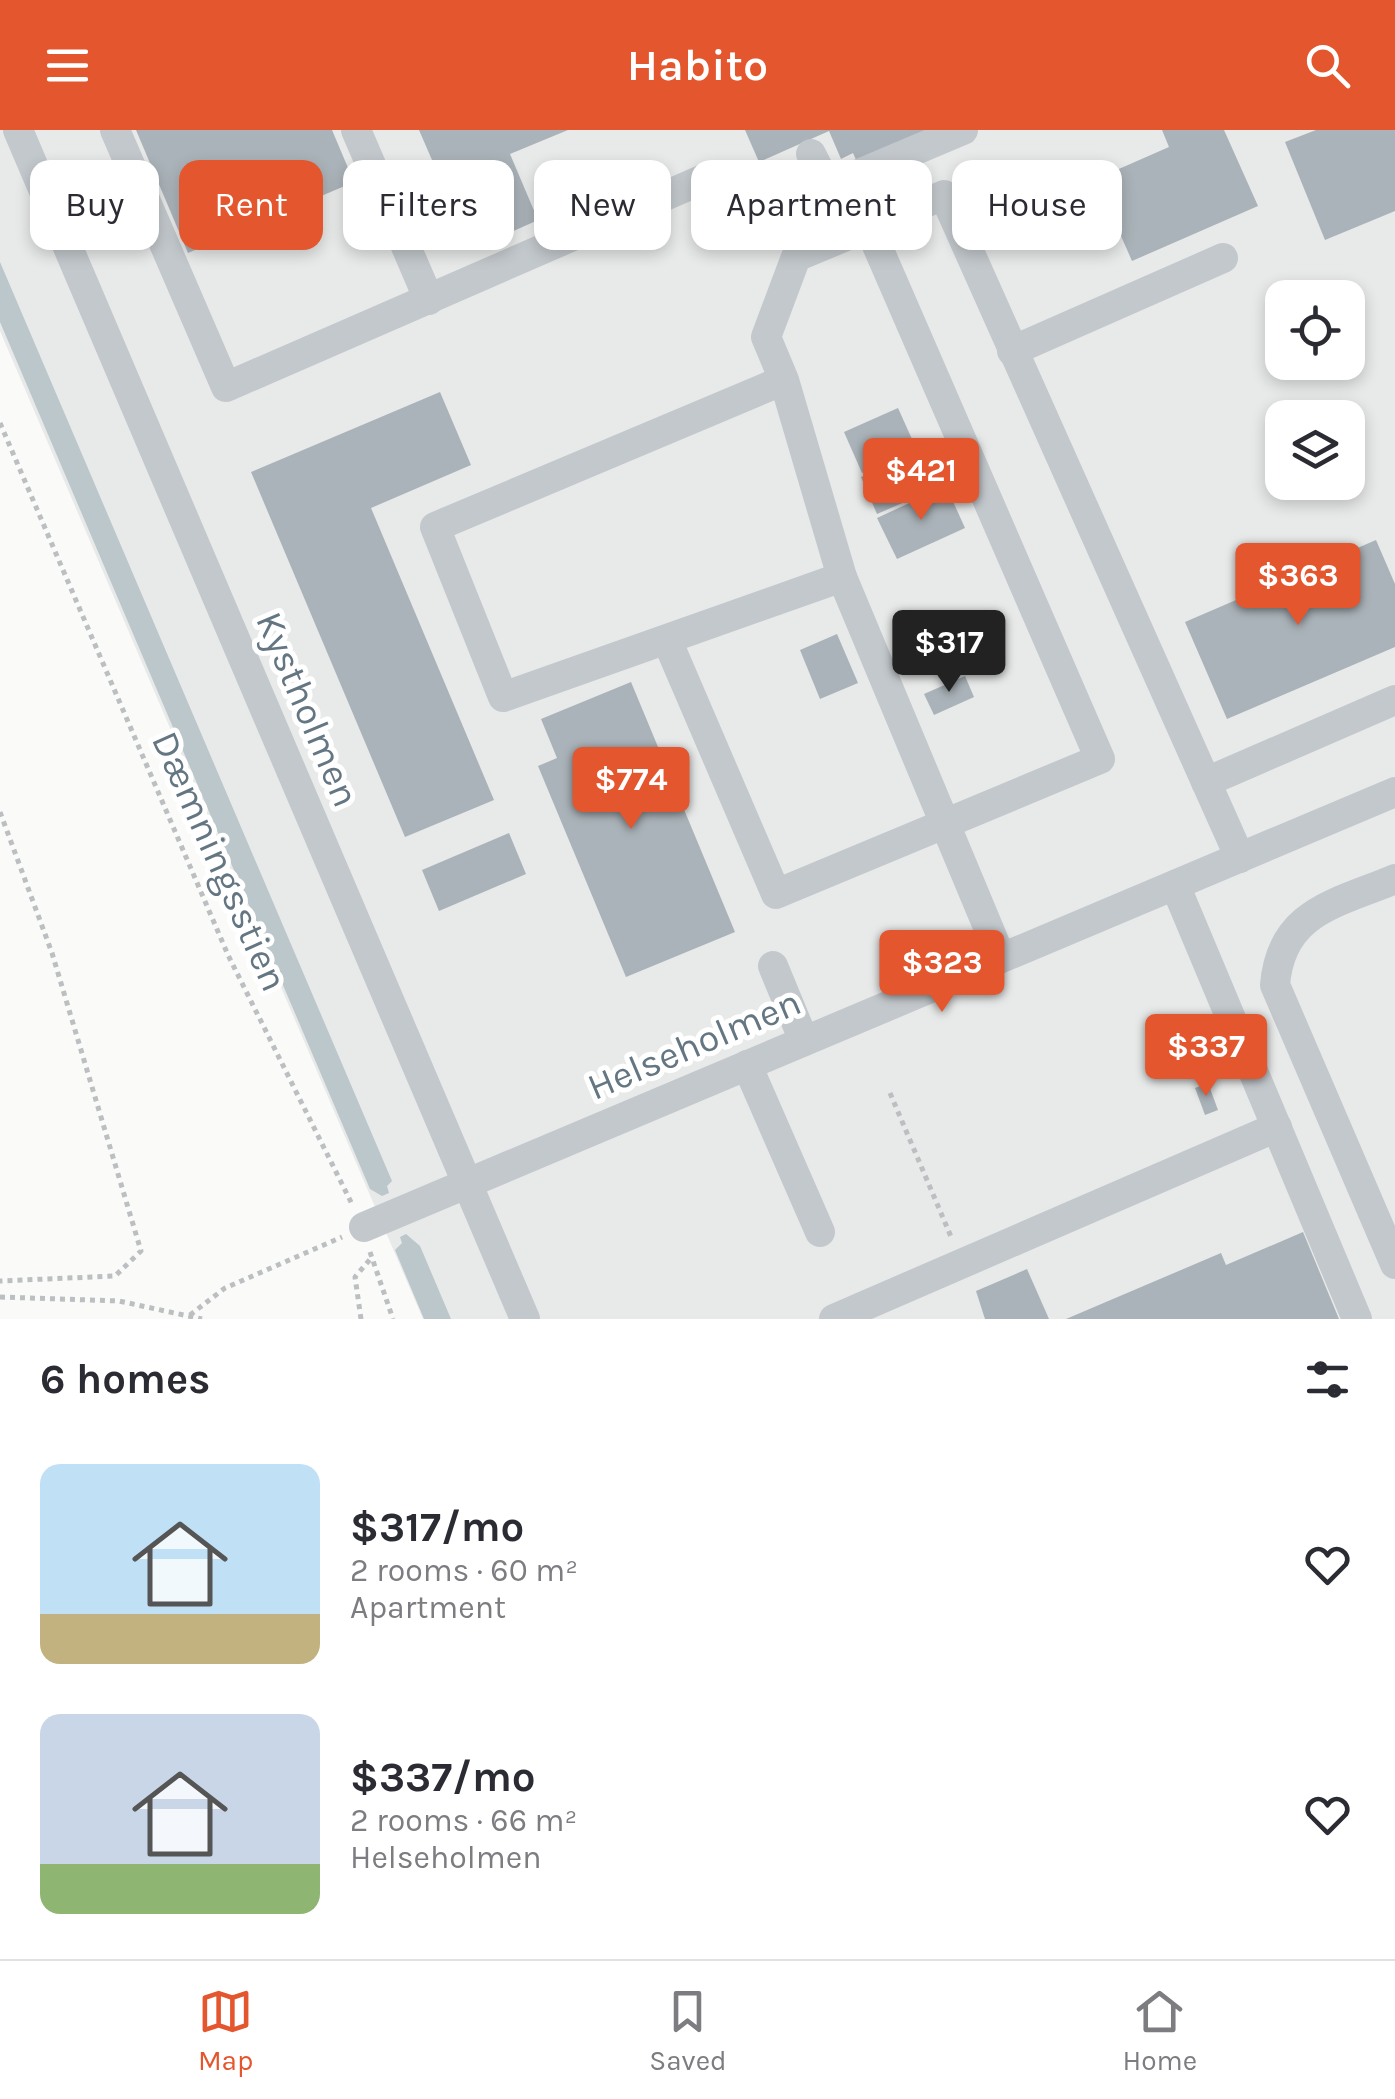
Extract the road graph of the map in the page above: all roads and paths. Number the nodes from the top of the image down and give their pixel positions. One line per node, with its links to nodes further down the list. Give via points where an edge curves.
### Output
1 (18, 130): 31 (street, Kystholmen)
2 (115, 130): 11 (street, via 226,387)
3 (356, 130): 11 (street)
4 (963, 130): 5 (street, via 828,187)
5 (812, 154)
6 (691, 185): 11 (street)
7 (932, 200): 12 (street, via 944,195)
8 (815, 250): 13 (street, via 796,258 766,337)
9 (879, 250): 21 (street, via 1100,759)
10 (1224, 258): 12 (street)
11 (429, 300)
12 (1012, 351): 18 (street)
13 (784, 380): 15 (street); 16 (street, via 435,528 504,697)
14 (0, 424): 32 (path, Dæmningsstien, via 228,954)
15 (842, 577): 16 (street); 21 (street)
16 (668, 640): 21 (street, via 776,894)
17 (1395, 700): 18 (street)
18 (1206, 782): 22 (street)
19 (1395, 792): 22 (street, Helseholmen)
20 (0, 812): 37 (path, via 52,953 141,1250 115,1276)
21 (946, 825): 25 (street)
22 (1240, 858): 24 (street, Helseholmen)
23 (1395, 879): 35 (street, via 1309,915 1288,935 1275,985)
24 (1176, 885): 25 (street, Helseholmen); 30 (street)
25 (1001, 958): 27 (street, Helseholmen)
26 (773, 966): 27 (street)
27 (804, 1040): 28 (street, Helseholmen)
28 (747, 1064): 31 (street, Helseholmen); 33 (street)
29 (890, 1092): 36 (path, via 956,1249)
30 (1277, 1127): 36 (street); 45 (street)
31 (467, 1183): 32 (street, Helseholmen); 43 (street, Kystholmen)
32 (364, 1227): 34 (path, Dæmningsstien); 39 (path, via 226,1288)
33 (820, 1232)
34 (372, 1257): 41 (path, via 354,1277); 42 (path, Dæmningsstien)
35 (1395, 1264)
36 (955, 1266): 44 (street)
37 (0, 1280)
38 (0, 1297): 39 (path, via 119,1301)
39 (190, 1315): 40 (path)
40 (202, 1319)
41 (360, 1319)
42 (393, 1319)
43 (525, 1319)
44 (834, 1319)
45 (1358, 1319)

